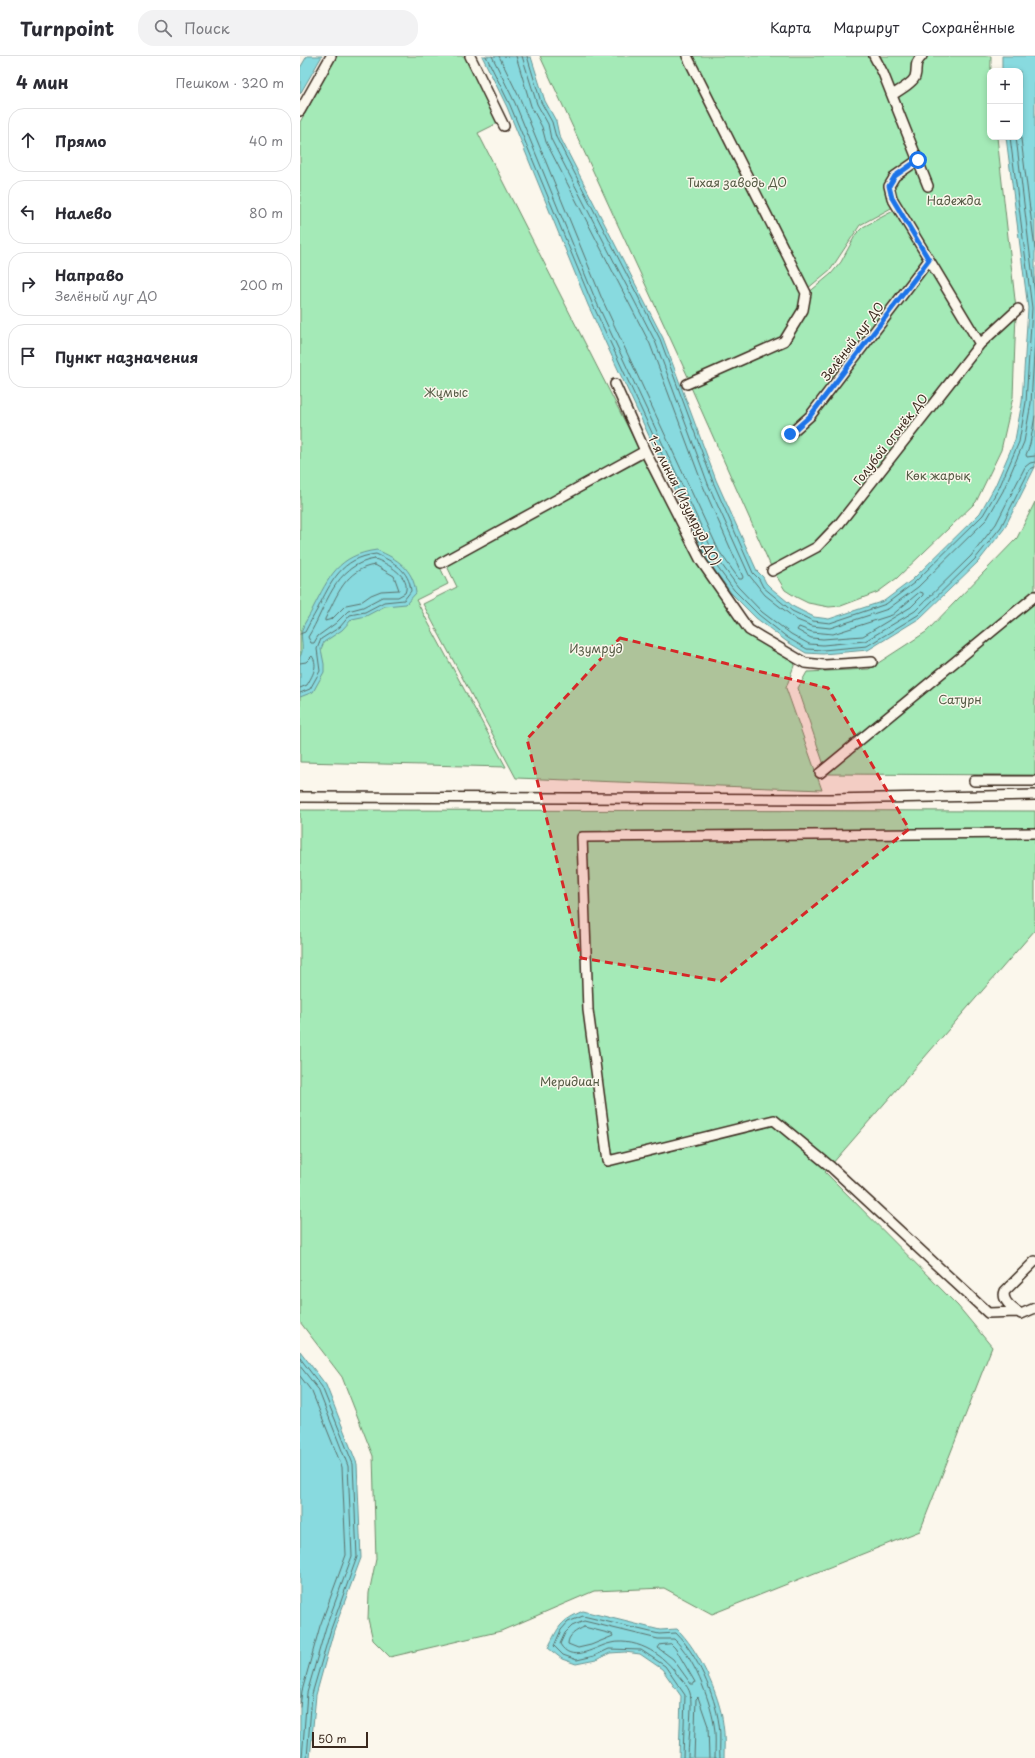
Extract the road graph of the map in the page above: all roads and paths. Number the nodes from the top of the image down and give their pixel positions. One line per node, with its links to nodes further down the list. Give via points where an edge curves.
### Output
1 (331, 56): 7 (street)
2 (470, 56): 8 (street)
3 (687, 56): 15 (street, via 806,293 803,310 784,341)
4 (874, 56): 6 (street)
5 (922, 56): 6 (street, via 915,64 913,80)
6 (892, 95): 9 (street)
7 (300, 110)
8 (504, 126)
9 (918, 160): 10 (street); 11 (street, via 895,176 889,186 892,198)
10 (928, 186)
11 (929, 260): 13 (street); 16 (street, Зелёный луг ДО, via 810,416)
12 (1018, 309): 13 (street, Голубой огонёк ДО)
13 (980, 344): 19 (street, Голубой огонёк ДО, via 839,524 817,547)
14 (615, 384): 17 (street, 1-я линия (Изумруд ДО))
15 (687, 384)
16 (790, 434)
17 (646, 451): 18 (street); 21 (street, 1-я линия (Изумруд ДО), via 700,561 749,630 805,663 825,665)
18 (441, 563)
19 (772, 571)
20 (1035, 596): 22 (street)
21 (872, 662)
22 (820, 773)
23 (974, 781): 24 (street)
24 (1035, 781)
25 (1035, 795): 26 (street, via 829,800)
26 (300, 797)
27 (1035, 833): 30 (street, via 582,836 588,1010 608,1161 774,1120 831,1167 988,1313)
28 (1035, 1261): 30 (street, via 1004,1293 1005,1299)
29 (1035, 1308): 30 (street, via 1022,1314)
30 (1017, 1312)

